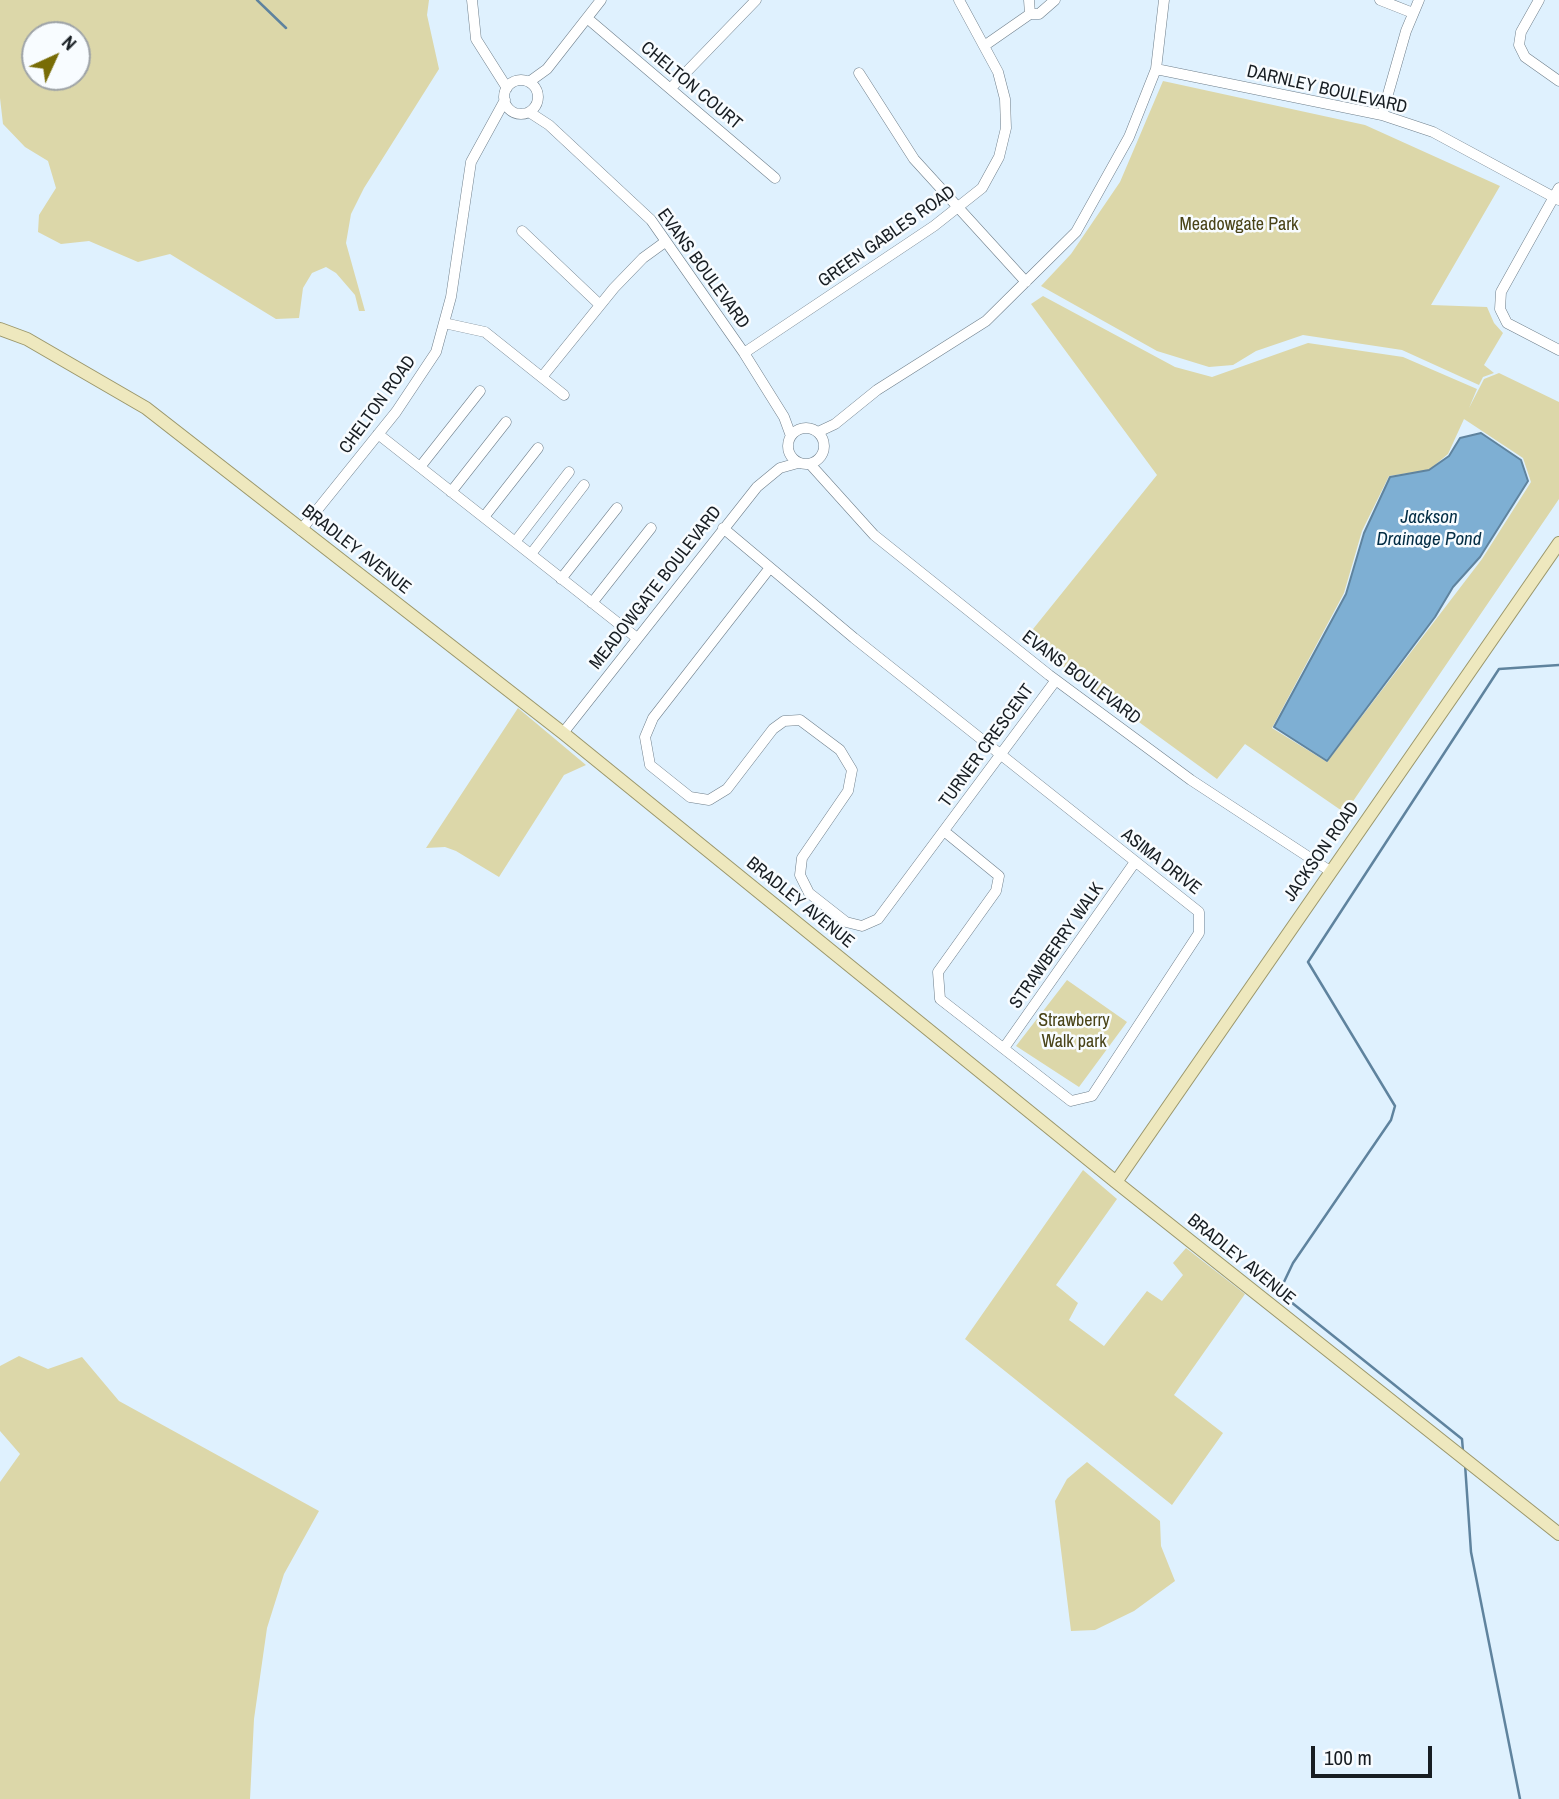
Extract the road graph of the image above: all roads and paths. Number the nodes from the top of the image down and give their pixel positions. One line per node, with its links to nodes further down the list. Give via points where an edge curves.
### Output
1 (472, 0): 17 (street, via 477,39)
2 (601, 0): 13 (street)
3 (756, 0): 23 (street)
4 (959, 0): 14 (street, GREEN GABLES ROAD)
5 (1029, 0): 12 (street)
6 (1055, 0): 12 (street, via 1039,14)
7 (1164, 0): 16 (street)
8 (1380, 0): 11 (street)
9 (1419, 0): 11 (street)
10 (1539, 0): 20 (street, via 1519,45 1525,57)
11 (1413, 13): 28 (street)
12 (1030, 14): 14 (street)
13 (587, 18): 15 (street); 23 (street, CHELTON COURT)
14 (984, 46): 32 (street, GREEN GABLES ROAD, via 998,72 1006,128 999,157 982,188)
15 (547, 69): 21 (street); 24 (street)
16 (1156, 69): 28 (street, DARNLEY BOULEVARD); 35 (street, via 1129,137 1076,232)
17 (495, 70): 19 (street); 22 (street)
18 (859, 73): 32 (street, via 914,159)
19 (517, 80): 21 (street); 22 (street)
20 (1559, 81)
21 (529, 82): 24 (street)
22 (507, 88): 25 (street)
23 (671, 88): 30 (street, CHELTON COURT)
24 (538, 93): 26 (street)
25 (505, 100): 27 (street); 29 (street, CHELTON ROAD)
26 (532, 109): 27 (street); 34 (street, EVANS BOULEVARD, via 651,220)
27 (516, 113): 29 (street, CHELTON ROAD)
28 (1382, 115): 31 (street, DARNLEY BOULEVARD, via 1433,132)
29 (494, 125): 37 (street, CHELTON ROAD, via 471,162)
30 (775, 177)
31 (1558, 195): 39 (street, via 1501,292 1500,309 1507,323)
32 (958, 208): 35 (street); 40 (street, GREEN GABLES ROAD)
33 (522, 231): 36 (street)
34 (665, 242): 36 (street, via 643,258); 40 (street, EVANS BOULEVARD)
35 (1026, 282): 47 (street, via 986,321 877,390)
36 (600, 304): 41 (street)
37 (444, 323): 41 (street, via 485,332); 46 (street, CHELTON ROAD, via 436,352)
38 (0, 329): 63 (main road, BRADLEY AVENUE, via 27,339 145,408)
39 (1559, 350)
40 (744, 354): 45 (street, EVANS BOULEVARD)
41 (542, 377): 43 (street)
42 (480, 391): 53 (street)
43 (564, 395)
44 (506, 422): 58 (street)
45 (795, 432): 47 (street, via 809,428); 49 (street)
46 (379, 434): 53 (street); 63 (street, CHELTON ROAD)
47 (821, 437): 50 (street)
48 (538, 448): 60 (street)
49 (788, 450): 51 (street); 54 (street, MEADOWGATE BOULEVARD)
50 (821, 458): 52 (street); 57 (street, EVANS BOULEVARD)
51 (798, 463): 52 (street); 54 (street, MEADOWGATE BOULEVARD)
52 (810, 464): 57 (street, EVANS BOULEVARD)
53 (419, 467): 58 (street)
54 (780, 468): 62 (street, MEADOWGATE BOULEVARD, via 757,487)
55 (569, 472): 64 (street)
56 (584, 485): 66 (street)
57 (833, 486): 71 (street, EVANS BOULEVARD, via 874,535)
58 (451, 492): 60 (street)
59 (617, 508): 68 (street)
60 (484, 517): 64 (street)
61 (652, 528): 69 (street)
62 (723, 528): 67 (street, ASIMA DRIVE); 70 (street, MEADOWGATE BOULEVARD)
63 (301, 530): 72 (main road, BRADLEY AVENUE)
64 (515, 542): 66 (street)
65 (1559, 543): 76 (main road, JACKSON ROAD)
66 (531, 554): 68 (street)
67 (769, 569): 73 (street, ASIMA DRIVE); 74 (street, TURNER CRESCENT, via 653,718 645,737 650,765 690,797 709,800 727,789 784,721 800,720 840,750 852,770 849,791 802,858 800,875 809,893 846,922 862,926 878,919)
68 (561, 579): 69 (street)
69 (592, 603): 70 (street)
70 (637, 638): 72 (street, MEADOWGATE BOULEVARD)
71 (1055, 680): 73 (street, TURNER CRESCENT); 76 (street, EVANS BOULEVARD, via 1191,780)
72 (563, 733): 78 (main road, BRADLEY AVENUE)
73 (1000, 754): 74 (street, TURNER CRESCENT); 75 (street, ASIMA DRIVE)
74 (944, 831): 77 (street, ASIMA DRIVE, via 999,876 996,891 938,972 940,999)
75 (1135, 862): 77 (street, STRAWBERRY WALK); 77 (street, ASIMA DRIVE, via 1199,912 1199,933 1092,1096 1070,1101)
76 (1330, 871): 78 (main road, JACKSON ROAD)
77 (1004, 1048)
78 (1116, 1182): 79 (main road, BRADLEY AVENUE)
79 (1559, 1534)

